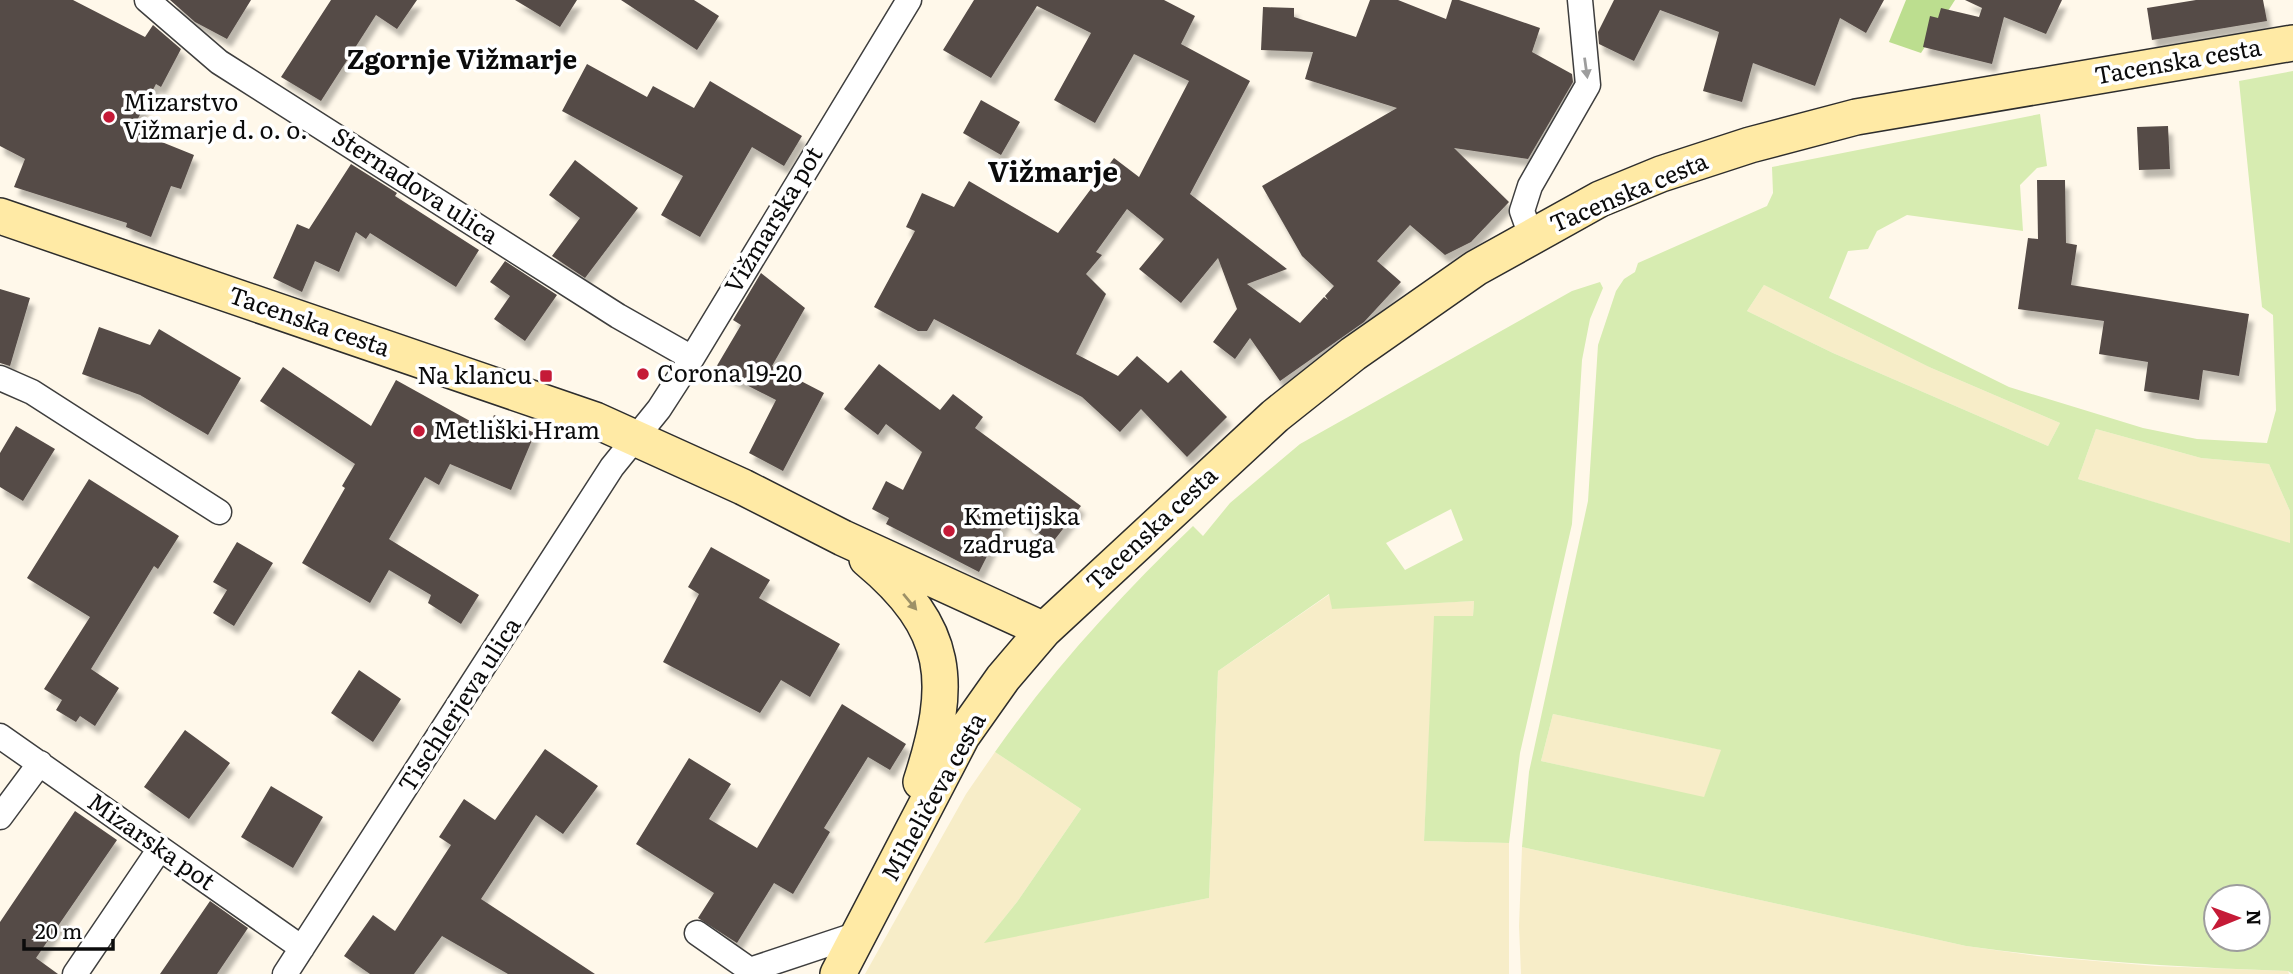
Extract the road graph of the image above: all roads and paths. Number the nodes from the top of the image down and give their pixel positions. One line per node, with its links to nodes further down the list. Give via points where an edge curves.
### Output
1 (147, 0): 7 (street, Sternadova ulica, via 219,62 618,316)
2 (909, 0): 7 (street, Vižmarska pot)
3 (1580, 0): 6 (street, one-way to 6, via 1588,85 1530,186 1522,211)
4 (2293, 43): 6 (main road, Tacenska cesta, via 1843,121 1661,174)
5 (0, 216): 9 (main road, Tacenska cesta)
6 (1531, 236): 12 (main road, Tacenska cesta, via 1438,293 1275,416)
7 (692, 358): 9 (street, Vižmarska pot)
8 (0, 378): 10 (street, via 32,392)
9 (635, 437): 11 (main road, Tacenska cesta); 20 (street, Tischlerjeva ulica)
10 (219, 512)
11 (843, 538): 12 (main road, Tacenska cesta); 17 (main road, one-way to 17, via 915,606 932,635 939,662 938,724)
12 (1044, 629): 17 (main road, Miheličeva cesta, via 962,736)
13 (0, 736): 14 (street, Mizarska pot)
14 (40, 763): 15 (street); 16 (street, Mizarska pot)
15 (0, 817)
16 (159, 850): 20 (street, Mizarska pot); 22 (street)
17 (890, 875): 19 (main road, Miheličeva cesta)
18 (697, 933): 21 (street)
19 (858, 934): 21 (street); 24 (main road, Miheličeva cesta)
20 (302, 948): 23 (street, Tischlerjeva ulica)
21 (748, 972)
22 (75, 974)
23 (285, 974)
24 (838, 974)

